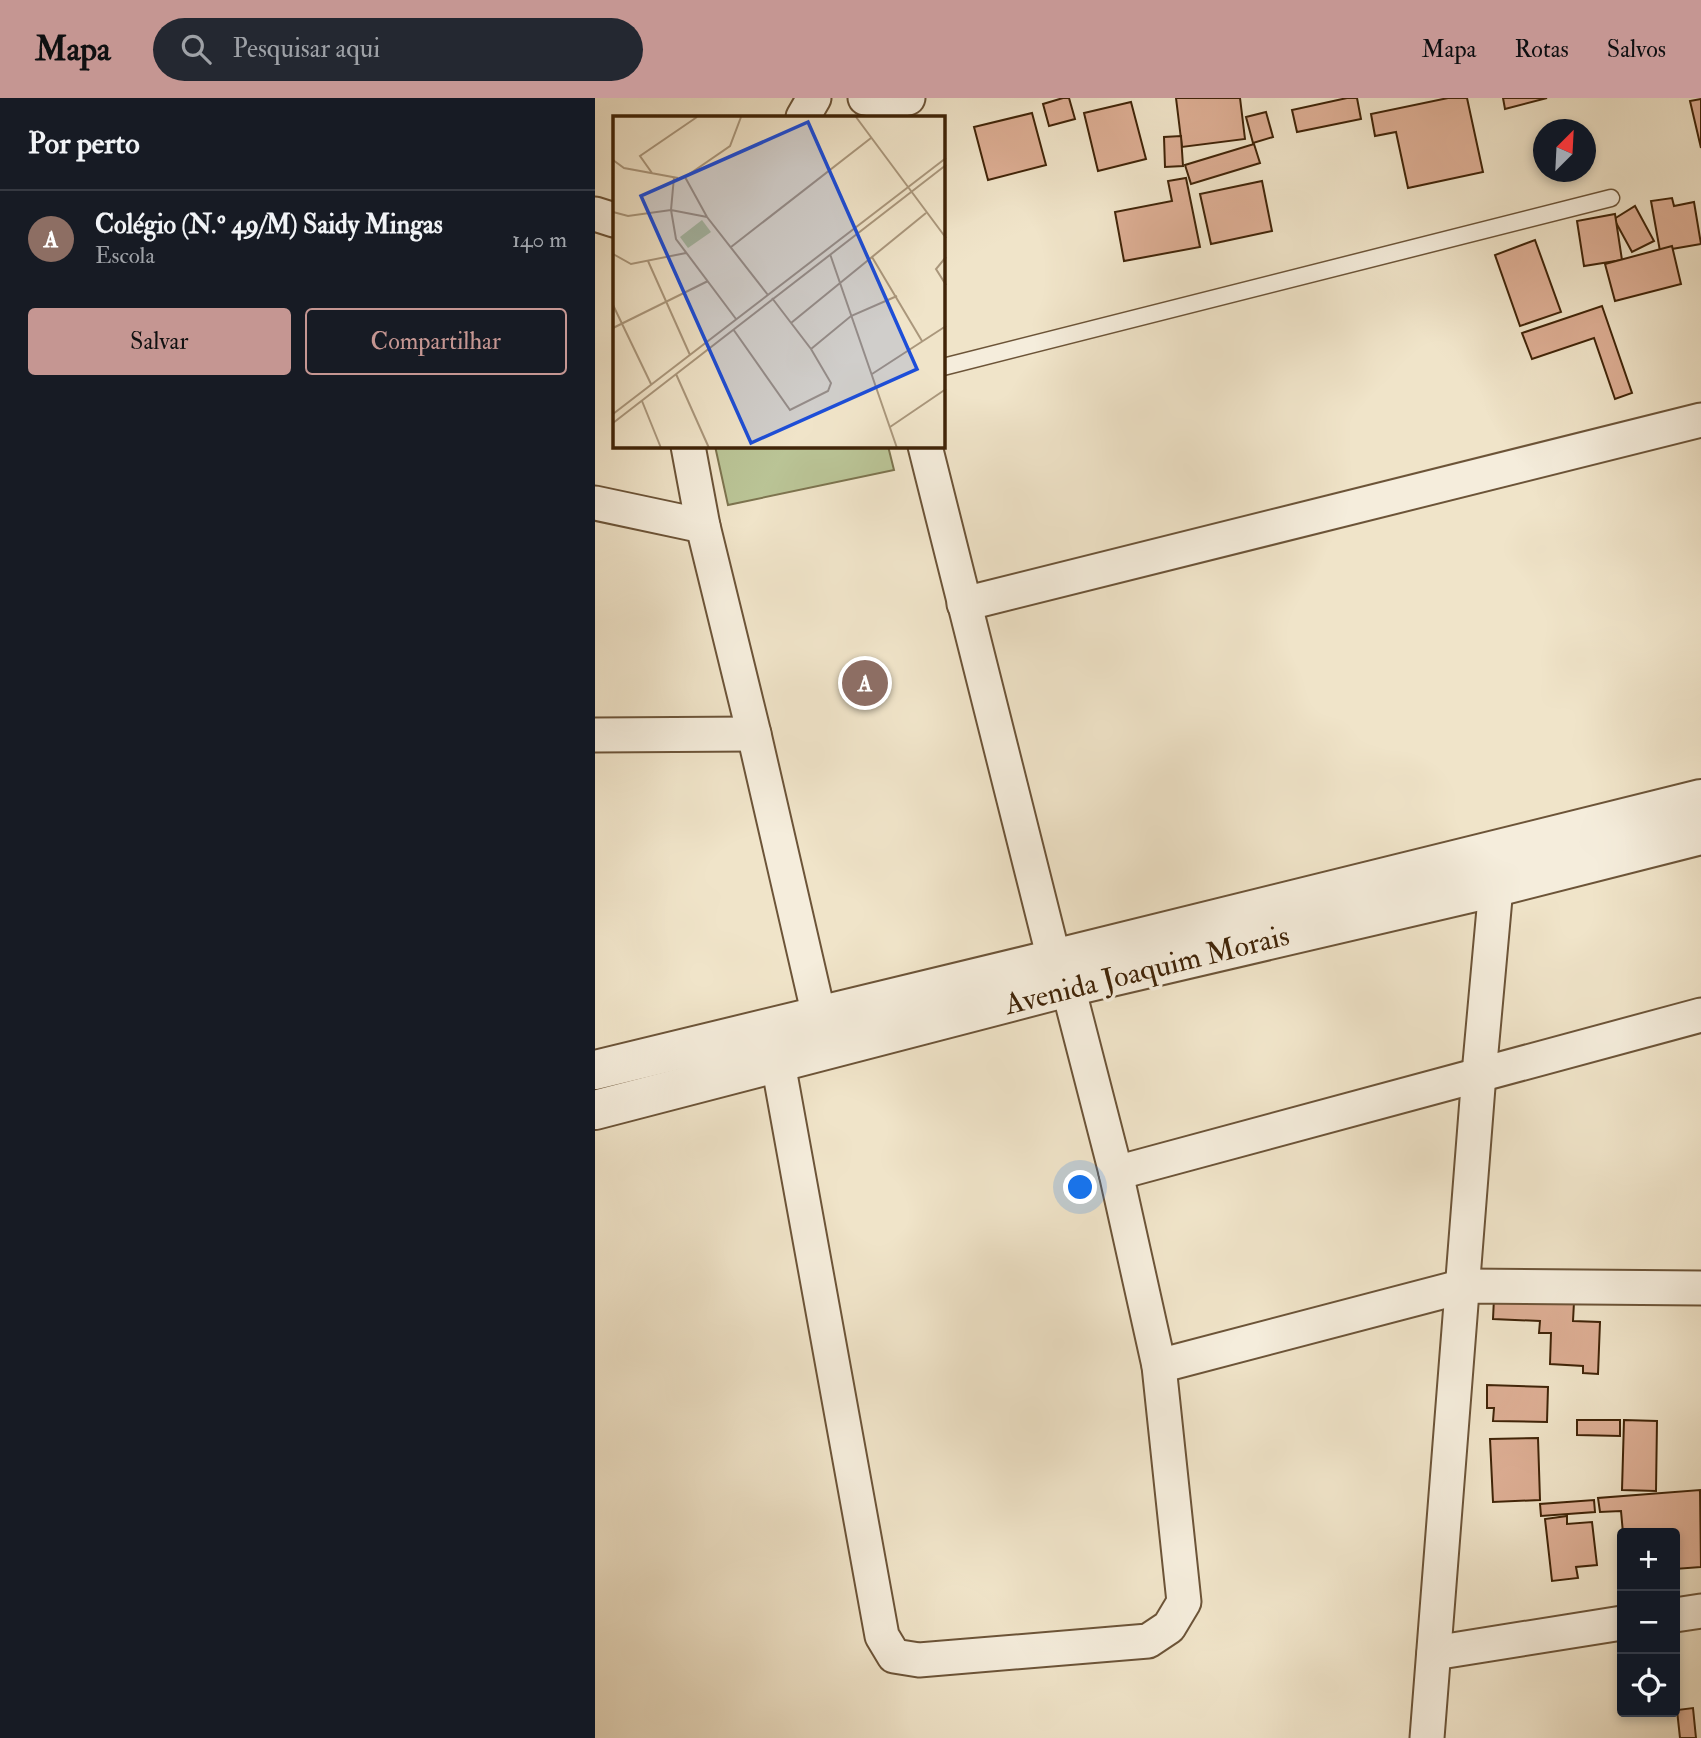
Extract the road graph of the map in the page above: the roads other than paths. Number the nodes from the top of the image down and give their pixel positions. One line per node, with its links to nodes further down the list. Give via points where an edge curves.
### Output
1 (814, 98): 2 (street)
2 (804, 116)
3 (1611, 198): 6 (lane)
4 (595, 214): 5 (street)
5 (613, 220)
6 (945, 366)
7 (1701, 420): 12 (street)
8 (688, 448): 11 (street)
9 (925, 448): 12 (street)
10 (595, 503): 11 (street)
11 (703, 526): 13 (street)
12 (964, 604): 18 (street)
13 (754, 734): 14 (street); 20 (street)
14 (595, 735)
15 (1701, 799): 18 (street, Avenida Joaquim Morais)
16 (1701, 835): 17 (street, Avenida Joaquim Morais)
17 (1496, 887): 18 (street, Avenida Joaquim Morais); 23 (street)
18 (1061, 973): 20 (street, Avenida Joaquim Morais); 21 (street, Avenida Joaquim Morais); 25 (street)
19 (1701, 1015): 23 (street)
20 (818, 1016): 22 (street, Avenida Joaquim Morais)
21 (778, 1063): 24 (street, Avenida Joaquim Morais); 28 (street, via 882,1636 894,1656 919,1660 1148,1641 1169,1627 1184,1602)
22 (595, 1070)
23 (1479, 1074): 25 (street); 26 (street)
24 (595, 1110)
25 (1116, 1173): 28 (street)
26 (1464, 1286): 27 (street); 28 (street); 32 (street)
27 (1701, 1288)
28 (1159, 1366)
29 (1701, 1611): 30 (street)
30 (1680, 1614)
31 (1617, 1624): 32 (street)
32 (1434, 1653): 33 (street)
33 (1427, 1738)

